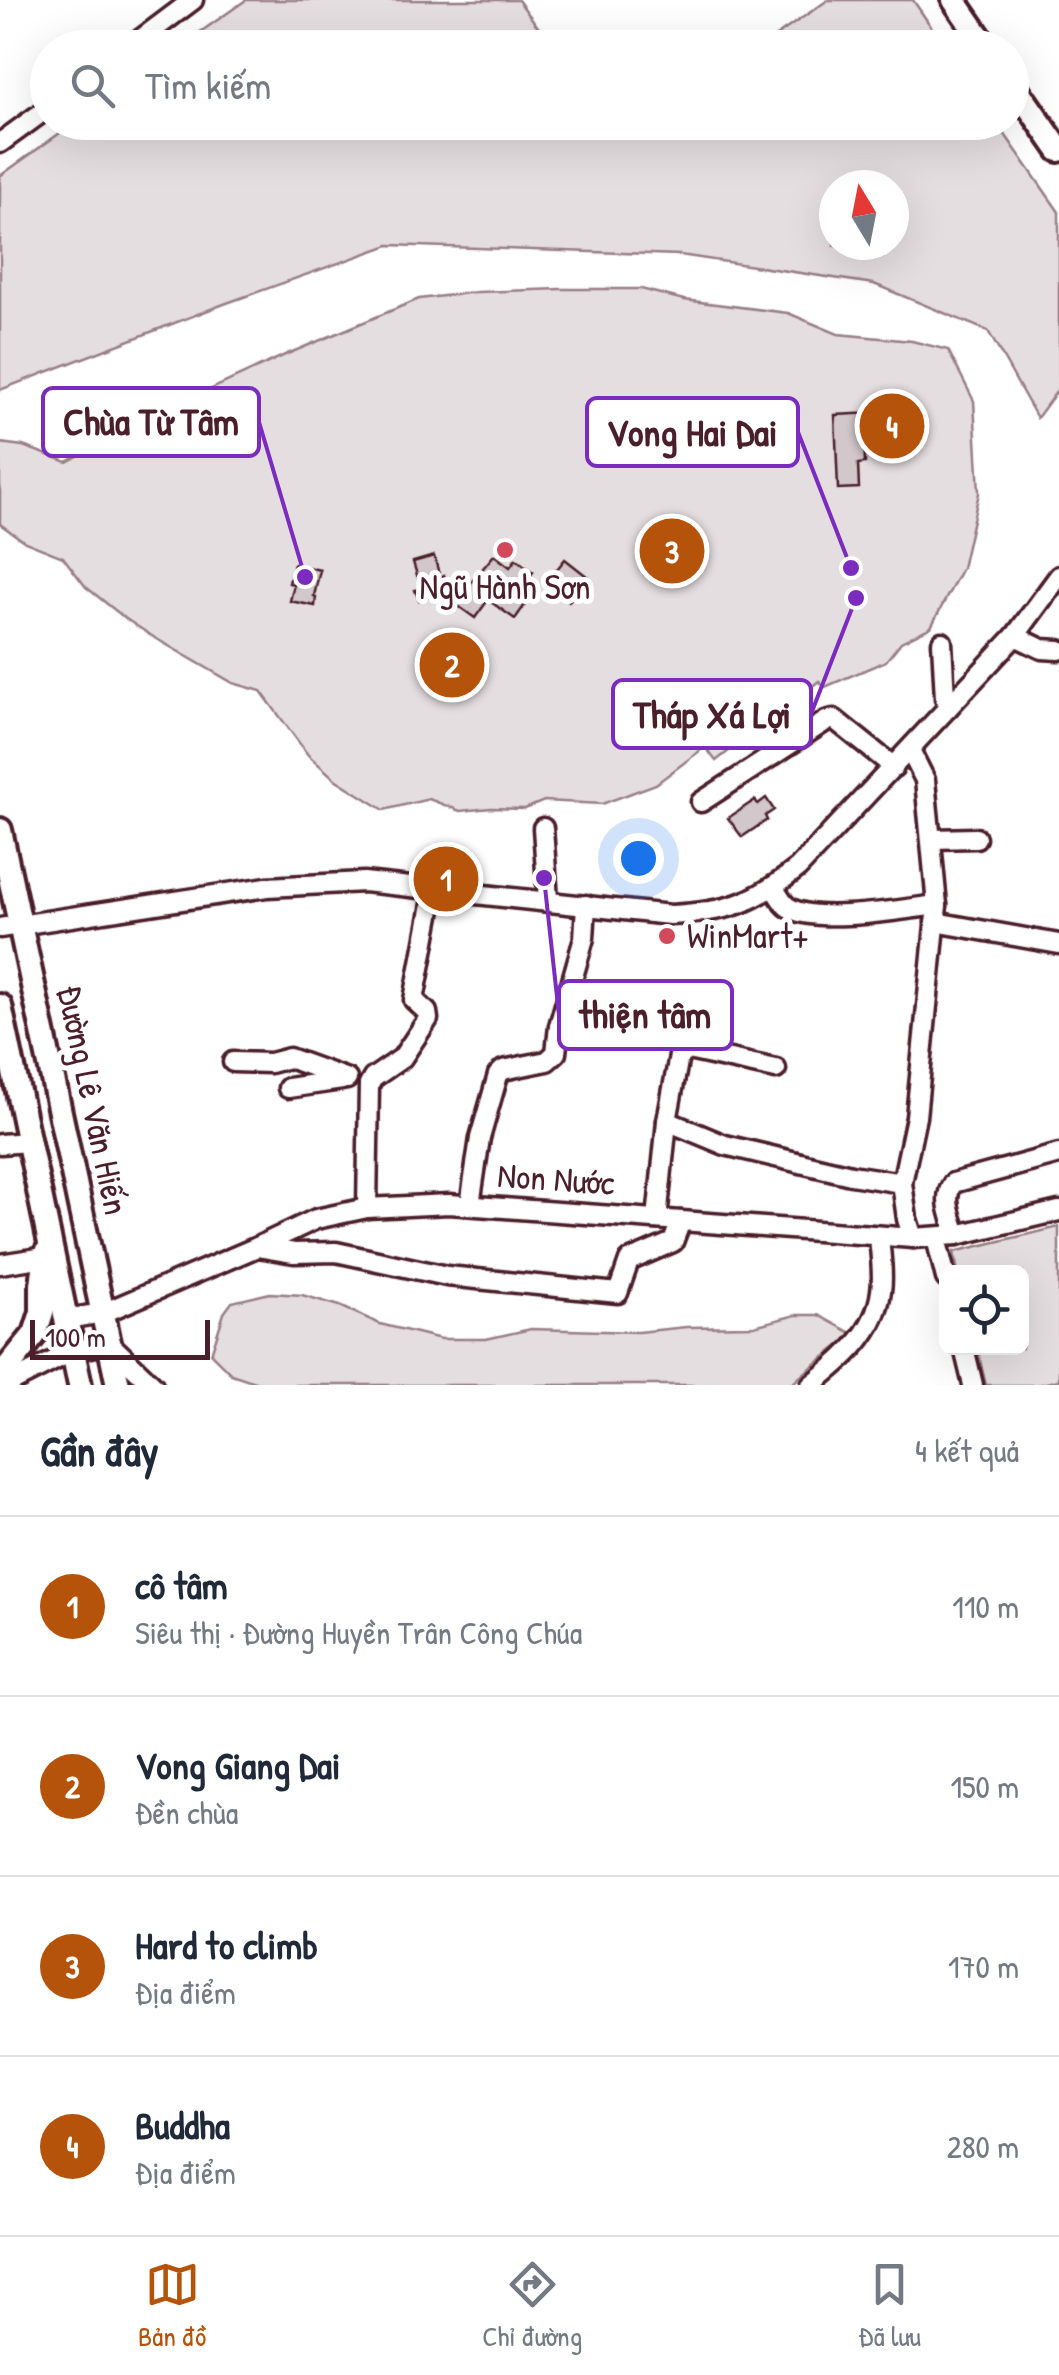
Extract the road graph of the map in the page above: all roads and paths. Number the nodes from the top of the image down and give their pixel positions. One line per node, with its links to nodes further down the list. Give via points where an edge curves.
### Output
1 (192, 0): 3 (street)
2 (954, 0): 4 (main road)
3 (152, 30)
4 (975, 30)
5 (1029, 107): 8 (main road)
6 (30, 121): 7 (street)
7 (0, 143)
8 (1059, 150)
9 (1059, 576): 10 (street)
10 (1015, 636): 12 (street); 13 (street)
11 (942, 642): 13 (street)
12 (1059, 650)
13 (948, 708): 14 (street)
14 (910, 750): 15 (street); 19 (street, via 926,780)
15 (894, 767): 16 (street, via 834,719); 22 (street)
16 (701, 802)
17 (544, 828): 23 (street)
18 (0, 830): 26 (main road, Đường Lê Văn Hiến)
19 (931, 838): 20 (street); 25 (street)
20 (976, 838)
21 (435, 888): 23 (street); 26 (street, via 364,882 267,887); 31 (street, via 414,1000 428,1019 402,1058)
22 (774, 888): 24 (street, via 735,907 696,914); 25 (street, via 786,906 805,914)
23 (548, 900): 24 (street)
24 (586, 905): 39 (street, via 556,1053 498,1075)
25 (936, 914): 27 (street); 38 (street, via 916,1117)
26 (10, 926): 52 (main road, Đường Lê Văn Hiến)
27 (1059, 944)
28 (0, 1006): 35 (main road, Đường Lê Văn Hiến)
29 (233, 1062): 32 (street, via 289,1058)
30 (776, 1069): 34 (street, via 683,1052)
31 (379, 1074): 32 (street); 40 (street, via 369,1085)
32 (347, 1079): 33 (street)
33 (288, 1088)
34 (667, 1121): 38 (street, via 725,1145); 42 (street)
35 (29, 1142): 36 (street); 48 (main road, Đường Lê Văn Hiến)
36 (0, 1144)
37 (1059, 1154): 44 (street, via 953,1183 947,1200)
38 (902, 1183): 46 (street)
39 (470, 1206): 40 (street, Non Nước); 42 (street, Non Nước)
40 (367, 1208): 49 (street, Non Nước, via 316,1219)
41 (1059, 1211): 44 (street, Non Nước)
42 (657, 1219): 43 (street, Non Nước)
43 (681, 1221): 45 (street, Non Nước); 49 (street, via 673,1242 629,1260 618,1294)
44 (957, 1235): 47 (street, Non Nước)
45 (879, 1236): 46 (street, Non Nước); 62 (street, via 881,1292 872,1319 845,1359)
46 (913, 1238): 47 (street, Non Nước)
47 (936, 1238): 51 (street)
48 (47, 1246): 50 (street); 53 (main road, Đường Lê Văn Hiến); 57 (main road, via 35,1334)
49 (257, 1247): 52 (street, Non Nước)
50 (0, 1264)
51 (943, 1265)
52 (103, 1312): 53 (street, Non Nước); 54 (main road, Đường Lê Văn Hiến)
53 (66, 1319): 55 (main road, Đường Lê Văn Hiến)
54 (109, 1344): 55 (street); 60 (main road, Đường Lê Văn Hiến); 61 (street)
55 (72, 1351): 58 (street); 59 (main road, Đường Lê Văn Hiến)
56 (966, 1355): 63 (street)
57 (0, 1376)
58 (6, 1385)
59 (80, 1385)
60 (118, 1385)
61 (152, 1385)
62 (811, 1385)
63 (973, 1385)

